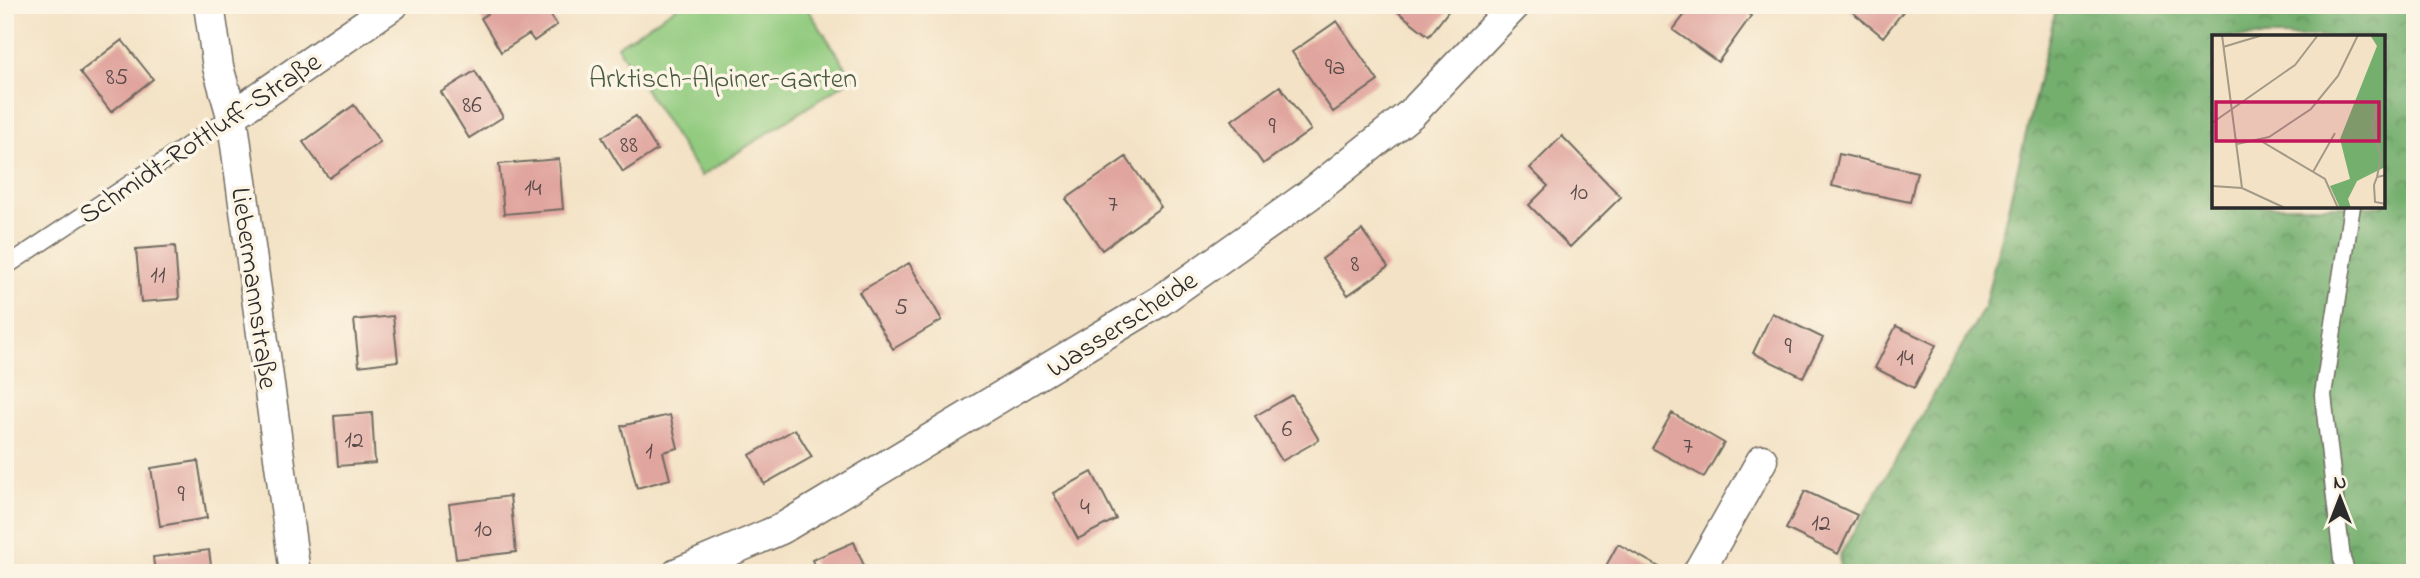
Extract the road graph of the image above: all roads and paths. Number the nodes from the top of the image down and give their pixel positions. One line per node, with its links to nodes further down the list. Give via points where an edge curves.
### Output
1 (209, 5): 4 (street, Liebermannstraße, via 218,67)
2 (393, 5): 4 (street, Schmidt-Rottluff-Straße)
3 (1515, 5): 9 (street, Wasserscheide, via 1412,113 1309,195 1160,301 781,529)
4 (232, 116): 6 (lane, Schmidt-Rottluff-Straße); 8 (street, Liebermannstraße)
5 (2352, 208): 11 (lane, via 2323,395)
6 (5, 268)
7 (1762, 460): 10 (street)
8 (295, 573)
9 (678, 573)
10 (1698, 573)
11 (2347, 573)

